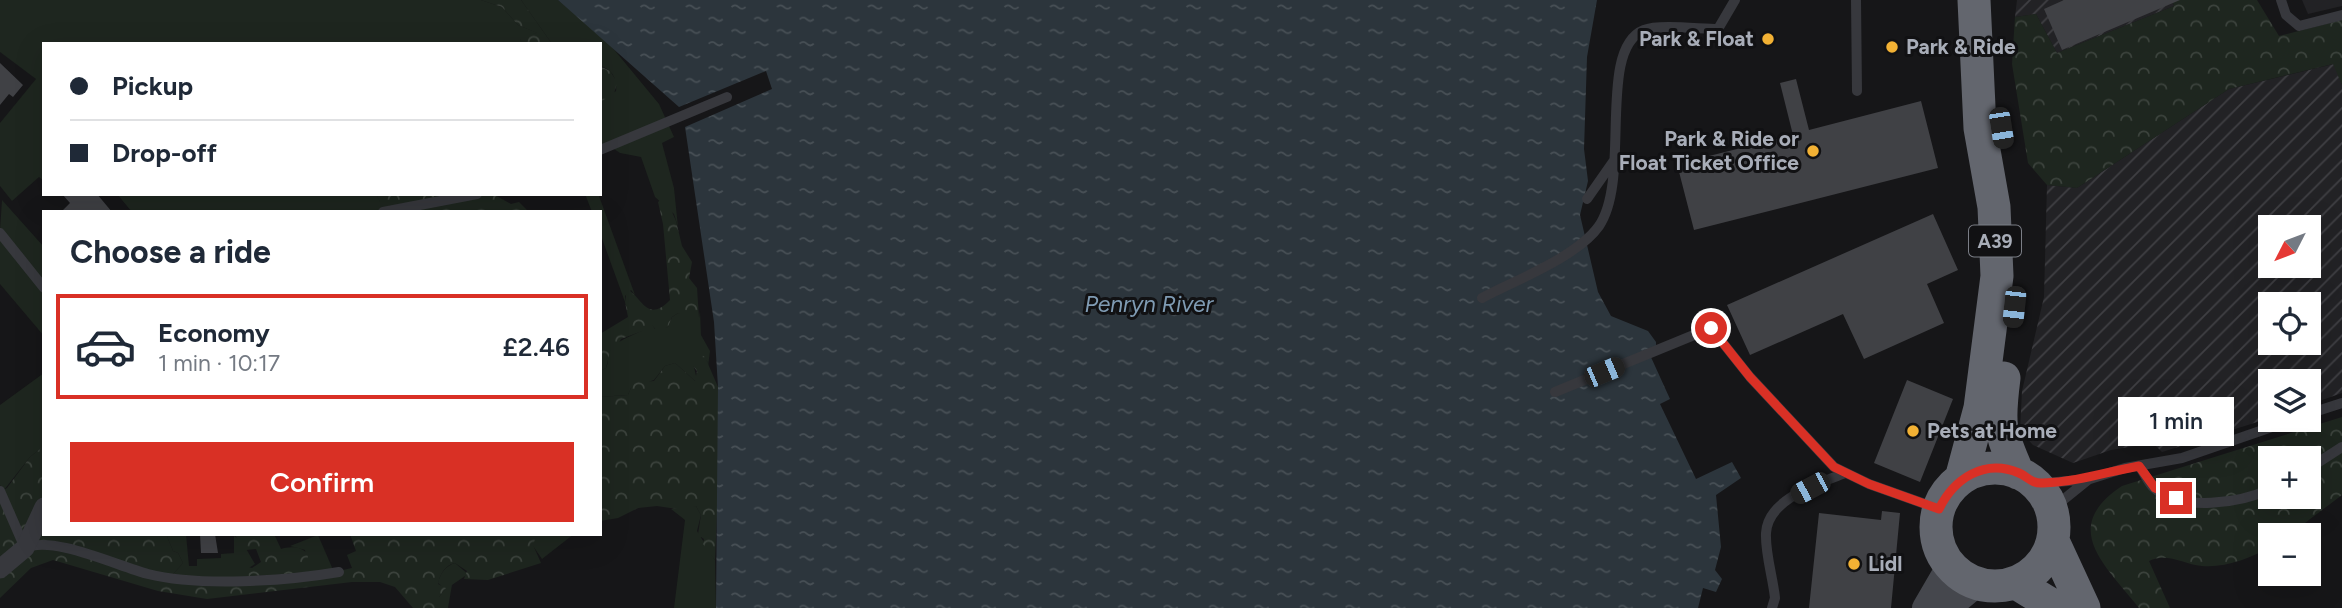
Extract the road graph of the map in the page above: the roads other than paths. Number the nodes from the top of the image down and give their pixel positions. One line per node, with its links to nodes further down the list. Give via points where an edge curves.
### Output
1 (1735, 0): 10 (lane, via 1718,29 1644,30 1628,41 1618,65)
2 (1856, 0): 7 (lane)
3 (1974, 0): 26 (highway, A39, via 1979,116 1994,207 1997,276 1980,408)
4 (1993, 0): 25 (highway, A39, via 2001,128 2016,218 2016,287 1999,417 2001,436)
5 (2281, 0): 6 (lane, via 2286,15 2299,26)
6 (2342, 15)
7 (1857, 91)
8 (727, 97): 9 (lane)
9 (602, 149)
10 (1617, 156): 12 (lane); 16 (lane, via 1611,198 1600,225 1582,244)
11 (467, 196): 13 (lane)
12 (1587, 199)
13 (393, 210)
14 (0, 233): 15 (lane)
15 (42, 286)
16 (1482, 298)
17 (1555, 392): 24 (lane, via 1711,328 1834,467)
18 (2342, 402): 19 (lane)
19 (2321, 409)
20 (2258, 432): 23 (lane, via 2182,458)
21 (2342, 447): 22 (lane)
22 (2321, 461)
23 (2139, 466): 27 (lane); 29 (lane, via 2155,488 2176,498 2208,504)
24 (1845, 473): 30 (lane); 39 (lane, via 1785,502 1770,516 1766,533 1775,598)
25 (2027, 478): 26 (highway, via 1999,468 1979,470); 27 (lane); 32 (highway, via 2047,498)
26 (1961, 479): 30 (highway)
27 (2090, 479): 32 (lane, via 2063,500)
28 (0, 491): 33 (lane)
29 (2258, 495)
30 (1939, 509): 34 (highway, via 1939,546)
31 (42, 511): 33 (street)
32 (2053, 528): 37 (highway, via 2046,559); 43 (highway)
33 (25, 548): 35 (street); 36 (lane, via 46,544 184,581)
34 (1950, 565): 38 (highway); 40 (main road)
35 (0, 569)
36 (339, 572)
37 (2016, 583): 38 (highway, via 1997,587); 42 (highway)
38 (1977, 584): 41 (main road)
39 (1772, 608)
40 (1925, 608)
41 (1948, 608)
42 (2057, 608)
43 (2084, 608)

